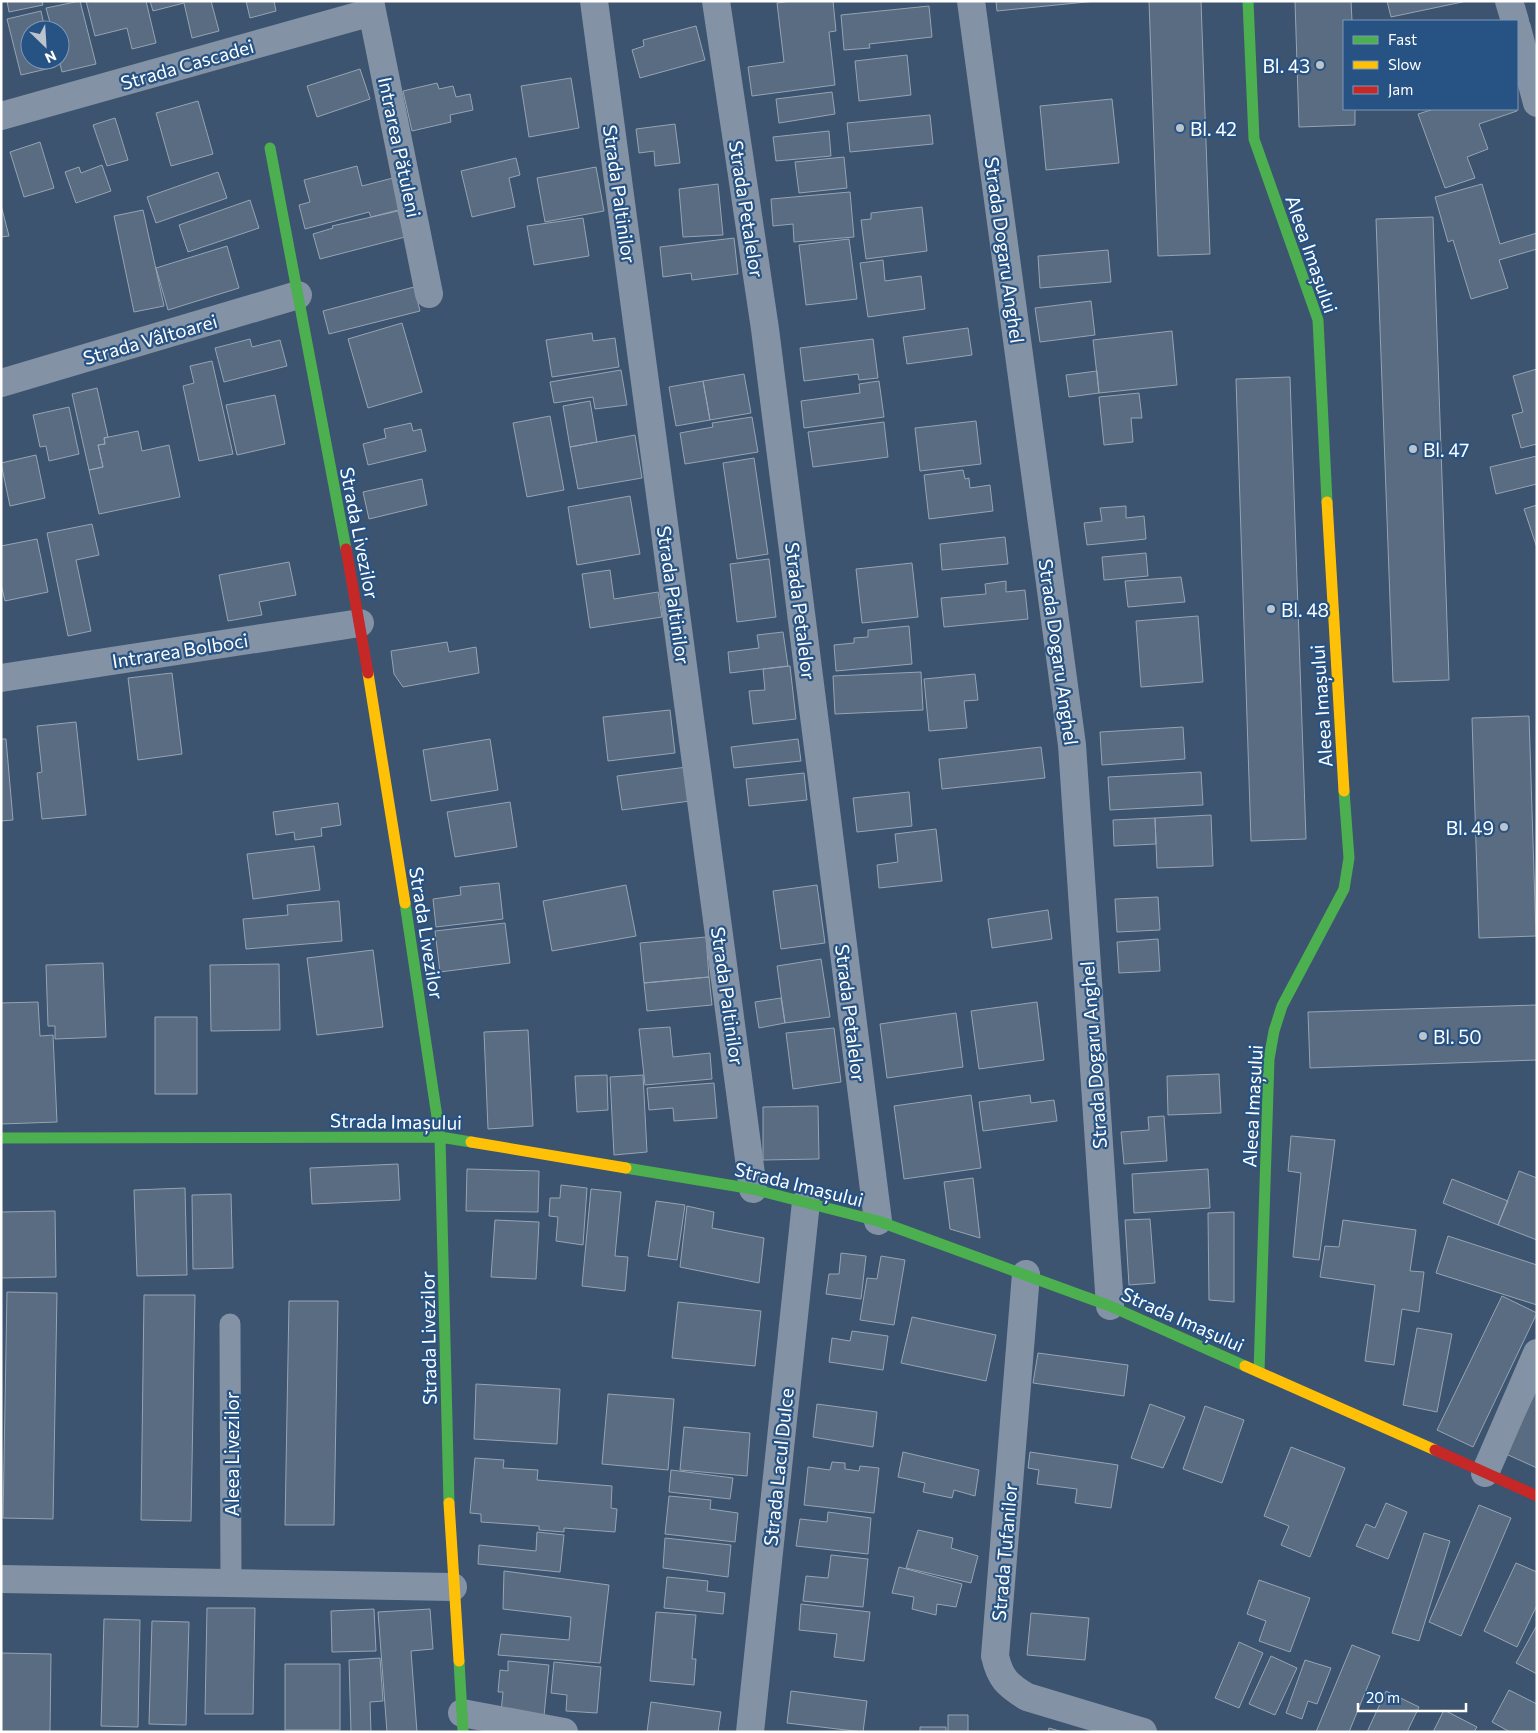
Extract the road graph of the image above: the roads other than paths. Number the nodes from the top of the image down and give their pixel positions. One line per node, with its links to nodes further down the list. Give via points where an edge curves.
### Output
1 (594, 1): 19 (street, Strada Paltinilor)
2 (716, 1): 21 (street, Strada Petalelor, via 765,329)
3 (971, 1): 23 (street, Strada Dogaru Anghel, via 1072,745)
4 (1248, 1): 26 (street, Aleea Imașului, via 1254,138 1318,320 1334,648 1349,858 1344,889 1282,1006 1269,1059)
5 (1510, 1): 7 (street)
6 (371, 7): 10 (street, Strada Cascadei); 12 (street, Intrarea Pătuleni)
7 (1515, 20)
8 (1518, 32): 9 (street)
9 (1537, 103)
10 (1, 116)
11 (270, 148): 13 (street, Strada Livezilor)
12 (430, 294)
13 (298, 295): 14 (street, Strada Vâltoarei); 15 (street, Strada Livezilor)
14 (1, 382)
15 (360, 623): 16 (street, Intrarea Bolboci); 17 (street, Strada Livezilor)
16 (1, 678)
17 (440, 1137): 18 (street, Strada Imașului); 19 (street, Strada Imașului); 31 (street, Strada Livezilor)
18 (1, 1138)
19 (753, 1189): 20 (street, Strada Imașului)
20 (806, 1202): 21 (street, Strada Imașului); 34 (street, Strada Lacul Dulce)
21 (878, 1222): 22 (street, Strada Imașului)
22 (1026, 1274): 23 (street, Strada Imașului); 35 (street, Strada Tufanilor, via 995,1656 999,1673 1012,1688 1027,1697)
23 (1110, 1306): 26 (street, Strada Imașului)
24 (230, 1324): 30 (lane, Aleea Livezilor)
25 (1537, 1353): 27 (street)
26 (1259, 1372): 27 (street, Strada Imașului)
27 (1485, 1473): 28 (street, Strada Imașului)
28 (1537, 1496)
29 (1, 1579): 30 (street)
30 (231, 1584): 31 (street)
31 (453, 1587): 32 (street, Strada Livezilor)
32 (462, 1722): 33 (street)
33 (564, 1732)
34 (750, 1732)
35 (1143, 1732)

